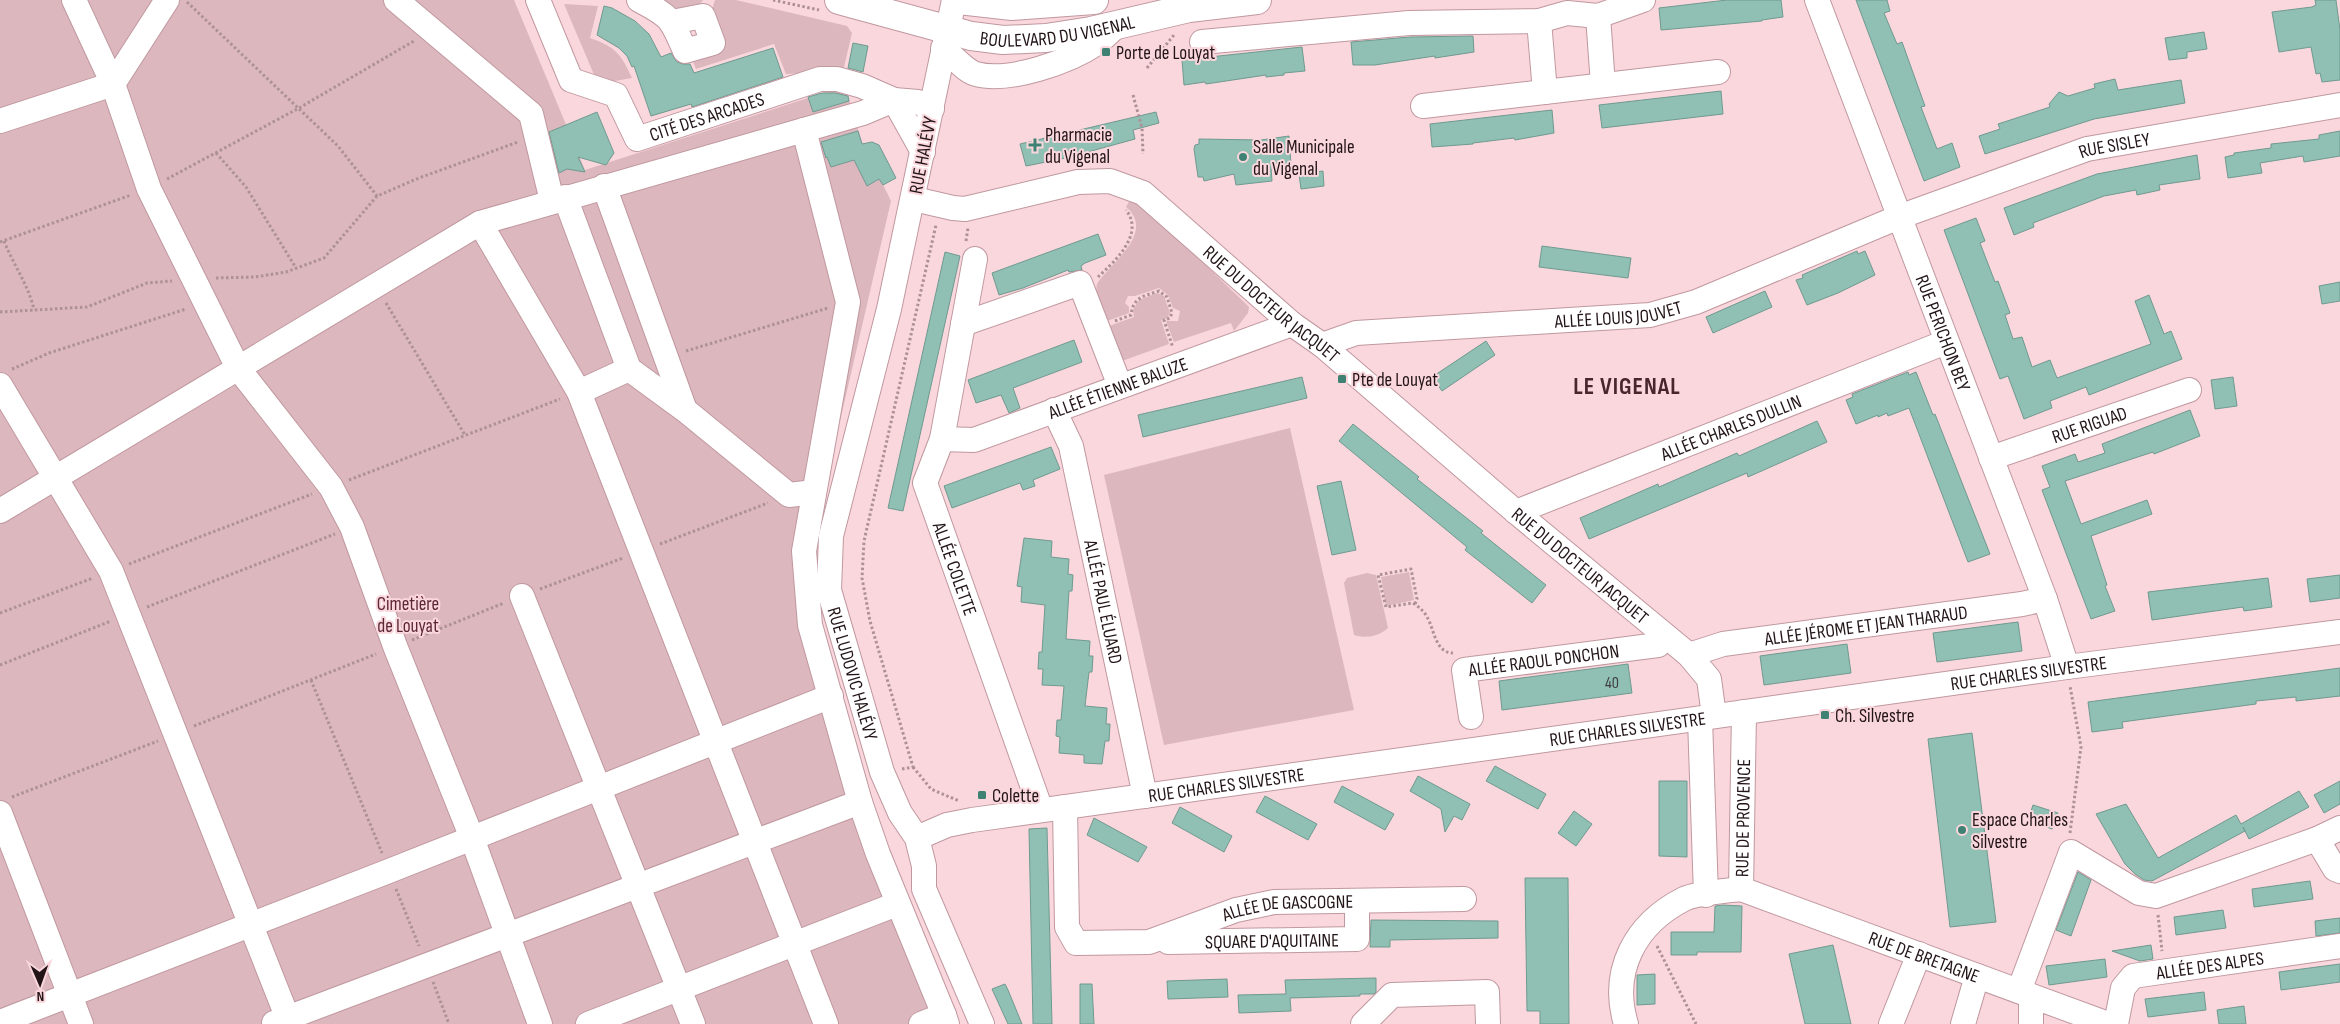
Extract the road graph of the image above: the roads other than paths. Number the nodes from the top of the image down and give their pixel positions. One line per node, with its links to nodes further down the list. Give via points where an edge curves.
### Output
1 (74, 0): 21 (street)
2 (167, 0): 21 (street)
3 (396, 0): 33 (street, via 531,114)
4 (538, 0): 24 (street, CITÉ DES ARCADES, via 571,80 616,95 637,139 820,79 838,79)
5 (639, 0): 16 (street)
6 (839, 0): 18 (main road, BOULEVARD DU VIGENAL)
7 (954, 0): 18 (street, RUE HALÉVY)
8 (959, 0): 9 (main road, BOULEVARD DU VIGENAL, via 1012,6)
9 (1094, 0)
10 (1257, 0): 17 (main road, BOULEVARD DU VIGENAL, via 1189,8)
11 (1643, 0): 14 (street)
12 (1817, 0): 34 (street, RUE PERICHON BEY)
13 (1566, 6): 14 (street); 15 (street)
14 (1598, 16): 22 (street)
15 (1539, 21): 19 (street, via 1409,23); 23 (street)
16 (672, 22)
17 (1117, 25): 18 (main road, BOULEVARD DU VIGENAL, via 1046,38); 18 (street, via 1098,43 1080,52 1034,70 1000,78 974,73)
18 (945, 38): 27 (street, RUE HALÉVY)
19 (1202, 42)
20 (1718, 72): 22 (street)
21 (113, 84): 28 (street); 42 (street, via 149,189)
22 (1603, 85): 23 (street)
23 (1544, 92): 26 (street)
24 (894, 100): 27 (street, via 918,102); 29 (street, via 864,113); 30 (street)
25 (2340, 105): 34 (street, RUE SISLEY, via 2087,149)
26 (1423, 106)
27 (932, 109): 30 (street, RUE HALÉVY)
28 (0, 121)
29 (804, 130): 31 (street); 53 (street, via 848,302)
30 (923, 152): 32 (street, RUE HALÉVY)
31 (604, 186): 33 (street); 48 (street)
32 (914, 198): 37 (street, RUE HALÉVY); 39 (street, RUE DU DOCTEUR JACQUET, via 965,209 1078,182 1110,181 1143,193)
33 (558, 199): 35 (street); 43 (street)
34 (1899, 217): 40 (street, RUE PERICHON BEY); 41 (street, ALLÉE LOUIS JOUVET, via 1696,302 1650,315 1356,332)
35 (480, 223): 42 (street); 47 (street)
36 (970, 251): 38 (street, ALLÉE COLETTE)
37 (889, 309): 75 (street, RUE LUDOVIC HALÉVY, via 831,536 829,590 882,772 900,813)
38 (963, 324): 45 (street, via 1080,283); 50 (street, ALLÉE COLETTE)
39 (1292, 324): 41 (street, RUE DU DOCTEUR JACQUET); 45 (street, ALLÉE ÉTIENNE BALUZE)
40 (1946, 342): 51 (street, RUE PERICHON BEY); 55 (street, ALLÉE CHARLES DULLIN)
41 (1322, 345): 55 (street, RUE DU DOCTEUR JACQUET)
42 (238, 368): 52 (street); 74 (street, via 331,487 352,527 395,646)
43 (629, 369): 47 (street); 48 (street)
44 (4, 378): 52 (street)
45 (1120, 386): 49 (street, ALLÉE ÉTIENNE BALUZE)
46 (2188, 390): 51 (street, RUE RIGUAD)
47 (578, 392): 66 (street)
48 (685, 410): 53 (street, via 789,495)
49 (1054, 410): 50 (street, ALLÉE ÉTIENNE BALUZE, via 974,440); 68 (street, ALLÉE PAUL ÉLUARD, via 1071,446)
50 (942, 439): 72 (street, ALLÉE COLETTE, via 925,484)
51 (1990, 458): 57 (street, RUE PERICHON BEY)
52 (55, 478): 54 (street); 85 (street, via 111,571)
53 (814, 492): 62 (street, via 804,551 810,625)
54 (0, 511)
55 (1516, 512): 59 (street, RUE DU DOCTEUR JACQUET)
56 (522, 596): 67 (street)
57 (2045, 599): 60 (street, ALLÉE JÉROME ET JEAN THARAUD, via 1723,644); 61 (street, RUE PERICHON BEY)
58 (2340, 632): 61 (street, RUE CHARLES SILVESTRE)
59 (1664, 635): 60 (street, RUE DU DOCTEUR JACQUET); 64 (street, ALLÉE RAOUL PONCHON, via 1658,645 1464,670)
60 (1689, 655): 65 (street, RUE DU DOCTEUR JACQUET, via 1708,679)
61 (2068, 674): 63 (street, RUE CHARLES SILVESTRE)
62 (832, 696): 66 (street); 69 (street)
63 (1744, 712): 65 (street, RUE CHARLES SILVESTRE); 80 (street, RUE DE PROVENCE)
64 (1471, 717)
65 (1707, 718): 68 (street, RUE CHARLES SILVESTRE); 81 (street, RUE DE PROVENCE)
66 (716, 742): 67 (street); 77 (street)
67 (599, 789): 74 (street); 79 (street)
68 (1145, 796): 71 (street, RUE CHARLES SILVESTRE)
69 (860, 802): 77 (street); 84 (street)
70 (5, 806): 94 (street)
71 (1064, 807): 72 (street, RUE CHARLES SILVESTRE); 87 (street, ALLÉE DE GASCOGNE, via 1067,927 1076,943)
72 (1041, 810): 75 (street, RUE CHARLES SILVESTRE, via 947,825)
73 (2340, 828): 76 (street)
74 (472, 838): 85 (street); 86 (street)
75 (917, 838): 104 (street, RUE LUDOVIC HALÉVY, via 924,866 924,889)
76 (2317, 839): 78 (street, via 2335,869); 93 (street, via 2156,896 2139,893 2070,840)
77 (755, 841): 79 (street); 88 (street)
78 (2340, 871)
79 (638, 885): 86 (street); 92 (street)
80 (1741, 889): 81 (street, RUE DE PROVENCE); 90 (street, RUE DE BRETAGNE)
81 (1706, 895): 107 (street, RUE DE PROVENCE, via 1685,898 1646,925 1630,950 1620,990)
82 (1464, 899): 83 (street, ALLÉE DE GASCOGNE)
83 (1357, 901): 87 (street, ALLÉE DE GASCOGNE, via 1274,902 1236,910); 87 (street, SQUARE D'AQUITAINE, via 1357,939)
84 (898, 904): 88 (street); 95 (street)
85 (251, 925): 94 (street); 97 (street)
86 (506, 935): 97 (street); 99 (street)
87 (1149, 942)
88 (795, 943): 92 (street); 102 (street)
89 (2340, 946): 112 (street, ALLÉE DES ALPES, via 2133,976 2123,988)
90 (1919, 954): 91 (street, RUE DE BRETAGNE); 108 (street)
91 (1977, 976): 93 (street, RUE DE BRETAGNE); 109 (street)
92 (679, 989): 100 (street); 101 (street)
93 (2025, 993): 110 (street); 111 (street, RUE DE BRETAGNE)
94 (70, 995): 96 (street); 98 (street)
95 (946, 1020): 103 (street)
96 (0, 1022)
97 (283, 1022)
98 (81, 1024)
99 (540, 1024)
100 (588, 1024)
101 (693, 1024)
102 (826, 1024)
103 (921, 1024)
104 (982, 1024)
105 (1363, 1024): 106 (street, via 1392,995 1487,992)
106 (1488, 1024)
107 (1626, 1024)
108 (1891, 1024)
109 (1963, 1024)
110 (2031, 1024)
111 (2108, 1024)
112 (2116, 1024)

